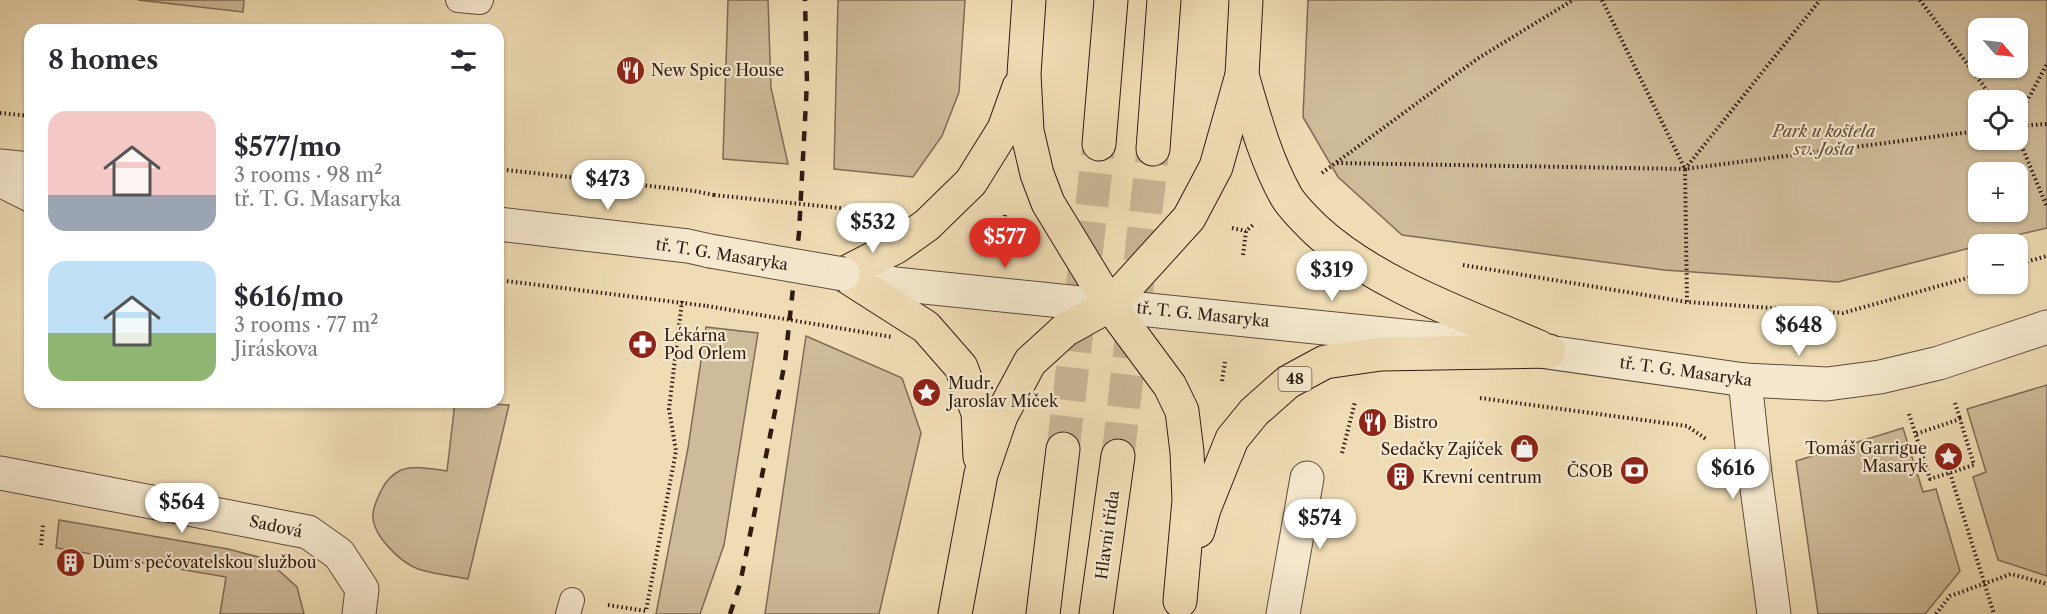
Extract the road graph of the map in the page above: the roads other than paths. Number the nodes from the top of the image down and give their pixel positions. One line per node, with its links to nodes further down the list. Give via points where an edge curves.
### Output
1 (458, 0): 2 (lane)
2 (481, 0)
3 (1029, 0): 7 (main road, 48)
4 (1111, 0): 9 (main road)
5 (1164, 0): 10 (main road)
6 (1245, 0): 8 (main road)
7 (1024, 74): 16 (main road, 48, via 1004,129 971,182 927,225 896,247); 17 (main road, 48, via 1027,131 1037,174 1048,203)
8 (1242, 75): 17 (main road, via 1216,167 1189,218); 20 (main road, via 1262,142 1287,197 1320,234 1371,271)
9 (1099, 144)
10 (1153, 149)
11 (0, 166): 12 (street)
12 (24, 168)
13 (0, 185): 14 (lane)
14 (24, 197)
15 (504, 225): 16 (street, tř. T. G. Masaryka, bridge, via 676,245)
16 (843, 274): 18 (main road)
17 (1110, 305): 18 (street, tř. T. G. Masaryka); 20 (street, tř. T. G. Masaryka); 25 (main road, via 1065,330 1030,362 1001,416); 27 (main road, 48, via 1170,386 1182,411 1189,500)
18 (893, 308): 25 (main road, via 926,327 961,367 978,413)
19 (2047, 327): 21 (street, tř. T. G. Masaryka, via 1939,363 1880,377 1827,384)
20 (1549, 351): 21 (street, tř. T. G. Masaryka); 27 (main road, 48, via 1381,354 1325,362 1288,382 1254,412 1232,439 1204,509)
21 (1745, 380): 33 (street)
22 (1063, 449): 30 (main road)
23 (1118, 456): 31 (main road, Hlavní třída)
24 (0, 473): 28 (street, Sadová, via 308,532 339,554 362,589)
25 (981, 474): 29 (main road)
26 (1307, 478): 32 (street)
27 (1178, 607)
28 (359, 614)
29 (954, 614)
30 (1042, 614)
31 (1096, 614)
32 (1283, 614)
33 (1774, 614)

